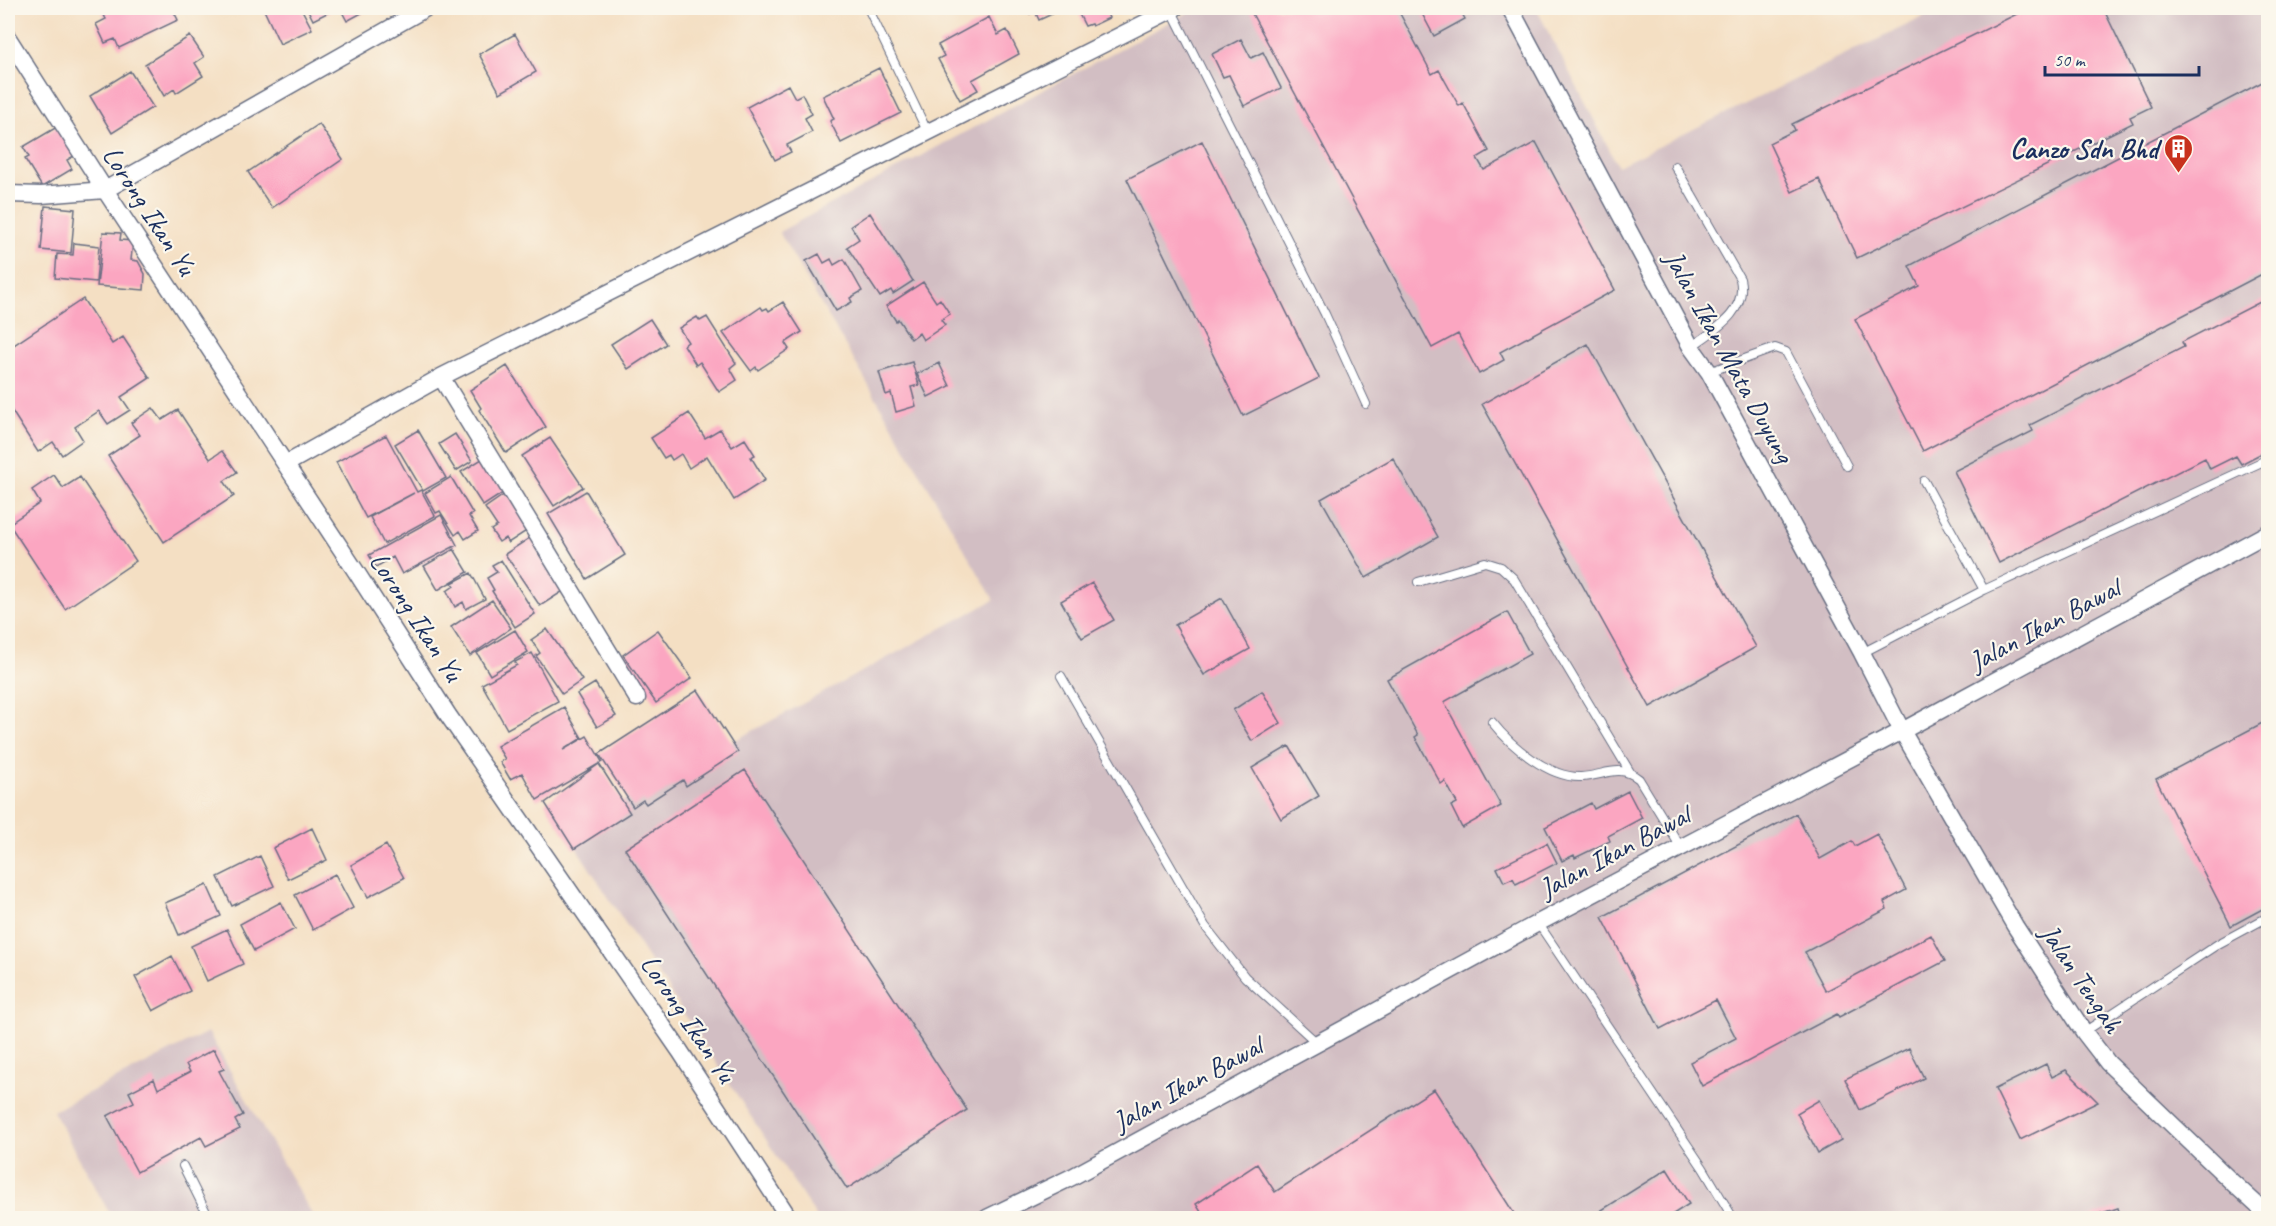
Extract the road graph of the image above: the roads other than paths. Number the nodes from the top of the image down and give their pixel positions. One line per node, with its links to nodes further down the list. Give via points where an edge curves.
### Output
1 (426, 8): 8 (street)
2 (868, 8): 6 (lane)
3 (1173, 8): 6 (street); 13 (lane)
4 (1510, 8): 10 (street, Jalan Ikan Mata Duyung)
5 (8, 38): 8 (street, Lorong Ikan Yu)
6 (927, 132): 12 (street)
7 (1676, 166): 10 (lane, via 1742,288 1734,313)
8 (105, 190): 9 (street); 15 (street, Lorong Ikan Yu)
9 (8, 194)
10 (1691, 347): 11 (street, Jalan Ikan Mata Duyung)
11 (1709, 372): 16 (lane, via 1775,348 1786,352); 21 (street, Jalan Ikan Mata Duyung)
12 (441, 377): 15 (street); 23 (street)
13 (1366, 404)
14 (2268, 459): 20 (lane)
15 (286, 464): 35 (street, Lorong Ikan Yu, via 448,715 680,1051)
16 (1847, 466)
17 (1924, 482): 20 (lane)
18 (2268, 533): 25 (street, Jalan Ikan Bawal)
19 (1418, 582): 26 (lane, via 1485,562 1501,567 1514,579)
20 (1984, 590): 21 (lane)
21 (1862, 653): 25 (street, Jalan Ikan Mata Duyung)
22 (1061, 676): 31 (lane, via 1205,926 1245,977)
23 (637, 698)
24 (1492, 722): 26 (lane, via 1521,752 1566,775)
25 (1902, 731): 27 (street, Jalan Ikan Bawal); 30 (street, Jalan Tengah, via 2015,926)
26 (1630, 772): 27 (lane, via 1639,779)
27 (1680, 846): 29 (street, Jalan Ikan Bawal)
28 (2268, 917): 30 (lane, via 2218,944)
29 (1538, 922): 31 (street, Jalan Ikan Bawal); 37 (lane)
30 (2084, 1032): 33 (street, Jalan Tengah, via 2115,1070)
31 (1317, 1043): 36 (street, Jalan Ikan Bawal, via 1072,1177)
32 (183, 1166): 34 (lane)
33 (2268, 1215)
34 (209, 1218)
35 (789, 1218)
36 (987, 1218)
37 (1733, 1218)

